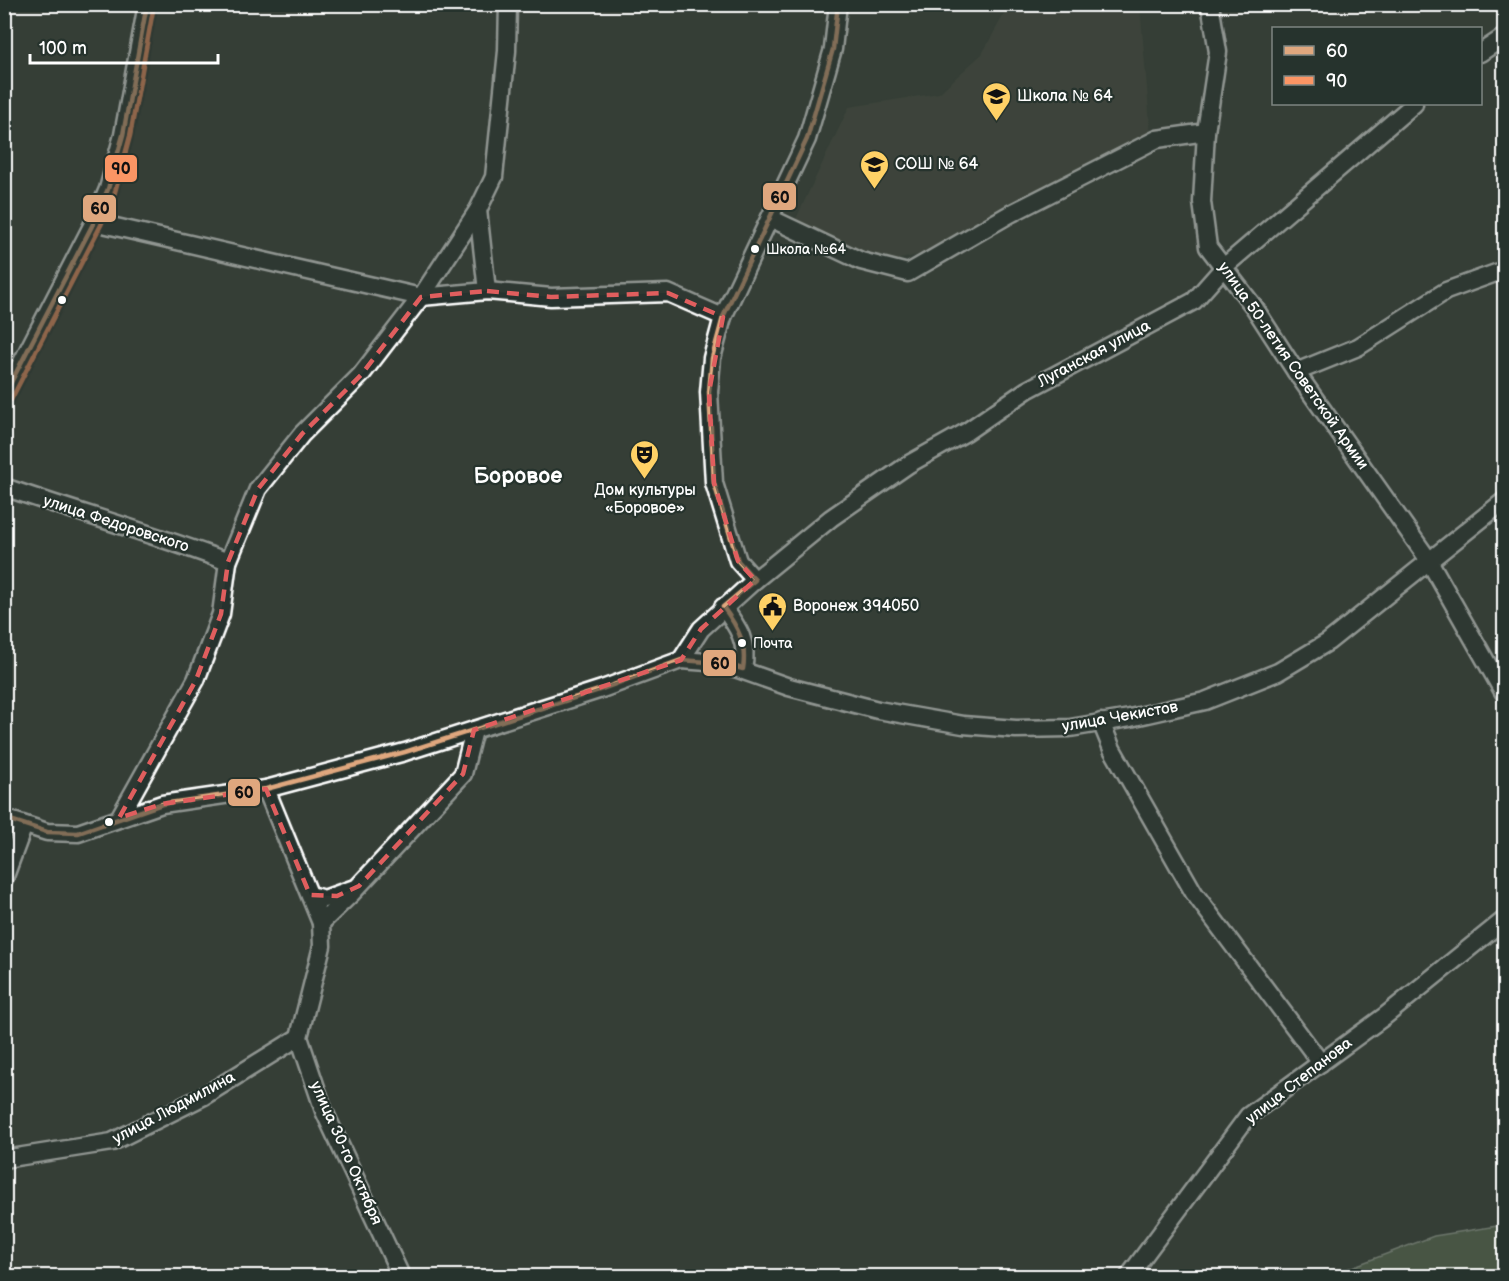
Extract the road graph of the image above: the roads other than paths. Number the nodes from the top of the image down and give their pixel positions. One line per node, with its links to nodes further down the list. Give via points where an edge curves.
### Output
1 (147, 4): 11 (street, via 123,135)
2 (508, 4): 9 (street, via 494,177)
3 (838, 4): 10 (street, via 833,49 807,140)
4 (1210, 4): 8 (street, улица 50-летия Советской Армии, via 1218,52)
5 (1504, 37): 6 (street)
6 (1482, 52)
7 (1413, 105): 12 (street, Луганская улица)
8 (1206, 132): 10 (street, via 1157,139 1010,214 908,273 861,261); 12 (street, улица 50-летия Советской Армии, via 1202,202 1208,247)
9 (478, 210): 14 (street); 15 (street)
10 (770, 218): 16 (street)
11 (94, 222): 15 (street); 18 (street)
12 (1225, 266): 17 (street, улица 50-летия Советской Армии); 23 (street, Луганская улица, via 1194,301 1027,390 966,432 909,464 831,518)
13 (1504, 270): 17 (street, via 1446,291 1358,347)
14 (487, 291): 15 (street); 16 (street, via 551,297 668,293)
15 (421, 297): 22 (street, via 361,375 302,434 258,489)
16 (723, 316): 23 (street, via 712,358 709,392 714,483 738,561)
17 (1296, 372): 21 (street, улица 50-летия Советской Армии)
18 (4, 397)
19 (4, 487): 22 (street, улица Федоровского)
20 (1504, 501): 21 (street, улица Чекистов)
21 (1428, 559): 27 (street, улица 50-летия Советской Армии); 28 (street, улица Чекистов, via 1328,642 1278,672 1205,701)
22 (228, 562): 32 (street, via 221,614 196,680)
23 (755, 580): 24 (street, Луганская улица)
24 (723, 607): 25 (street, Луганская улица, via 701,629); 26 (street, via 744,640)
25 (681, 660): 26 (street, улица Чекистов); 29 (street)
26 (743, 669): 28 (street, улица Чекистов, via 789,687 963,725 1070,728)
27 (1504, 693)
28 (1101, 722): 40 (street, via 1112,749 1194,893)
29 (474, 730): 30 (street); 35 (street, via 463,774)
30 (266, 789): 32 (street, via 162,804); 36 (street)
31 (4, 818): 33 (street)
32 (118, 818): 33 (street, via 78,833 48,832)
33 (24, 825): 34 (street)
34 (4, 879)
35 (359, 886): 36 (street, via 324,899); 38 (street)
36 (310, 896): 38 (street)
37 (1504, 920): 40 (street, улица Степанова)
38 (321, 923): 39 (street, via 322,946)
39 (298, 1037): 41 (street, улица Людмилина, via 204,1096 112,1142); 42 (street, улица 30-го Октября, via 324,1111)
40 (1321, 1063): 43 (street, улица Степанова, via 1248,1116)
41 (4, 1159)
42 (402, 1276)
43 (1129, 1276)

